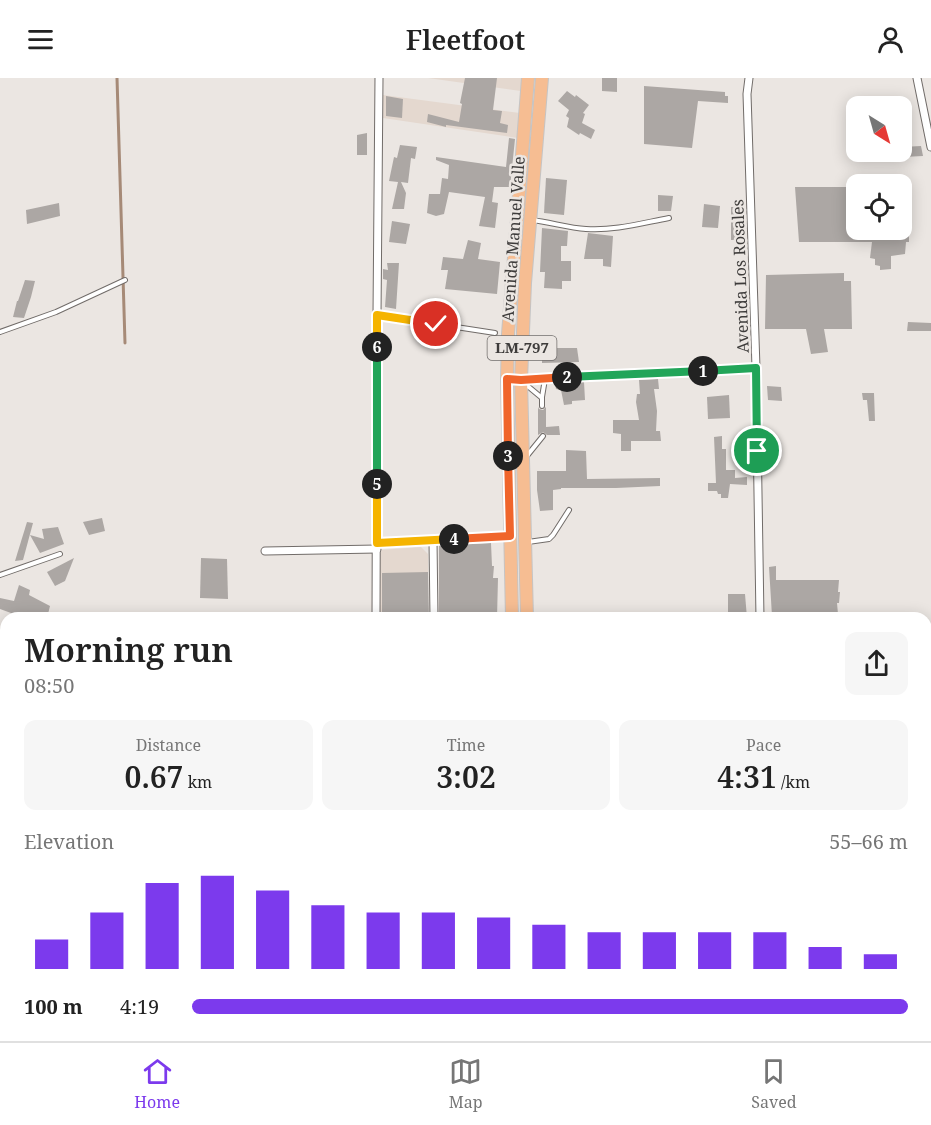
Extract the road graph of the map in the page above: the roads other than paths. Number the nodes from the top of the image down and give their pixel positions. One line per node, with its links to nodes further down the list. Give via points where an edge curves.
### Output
1 (379, 78): 10 (street)
2 (528, 78): 14 (main road, Avenida Manuel Valle / LM-797)
3 (542, 78): 8 (main road, Avenida Manuel Valle / LM-797)
4 (749, 78): 13 (street, Avenida Los Rosales)
5 (917, 78): 6 (street)
6 (931, 147)
7 (669, 218): 8 (lane, via 597,230)
8 (530, 220): 16 (main road, Avenida Manuel Valle / LM-797)
9 (125, 280): 11 (lane, via 56,312)
10 (377, 315): 12 (lane); 25 (street)
11 (0, 332)
12 (495, 333)
13 (756, 368): 15 (street); 33 (street, Avenida Los Rosales)
14 (507, 379): 16 (street); 22 (main road, Avenida Manuel Valle / LM-797)
15 (545, 379): 16 (street); 17 (lane)
16 (521, 380): 17 (lane); 20 (main road, Avenida Manuel Valle / LM-797)
17 (542, 398): 18 (lane)
18 (542, 406)
19 (543, 436): 20 (lane)
20 (523, 459): 24 (main road, Avenida Manuel Valle / LM-797)
21 (568, 510): 24 (lane, via 549,539)
22 (510, 536): 23 (street); 31 (main road, Avenida Manuel Valle / LM-797)
23 (433, 541): 25 (street); 30 (street)
24 (525, 542): 32 (main road, Avenida Manuel Valle / LM-797)
25 (377, 546): 26 (street); 29 (street)
26 (265, 551)
27 (60, 554): 28 (lane)
28 (0, 575)
29 (376, 612)
30 (434, 612)
31 (512, 612)
32 (527, 612)
33 (760, 612)

